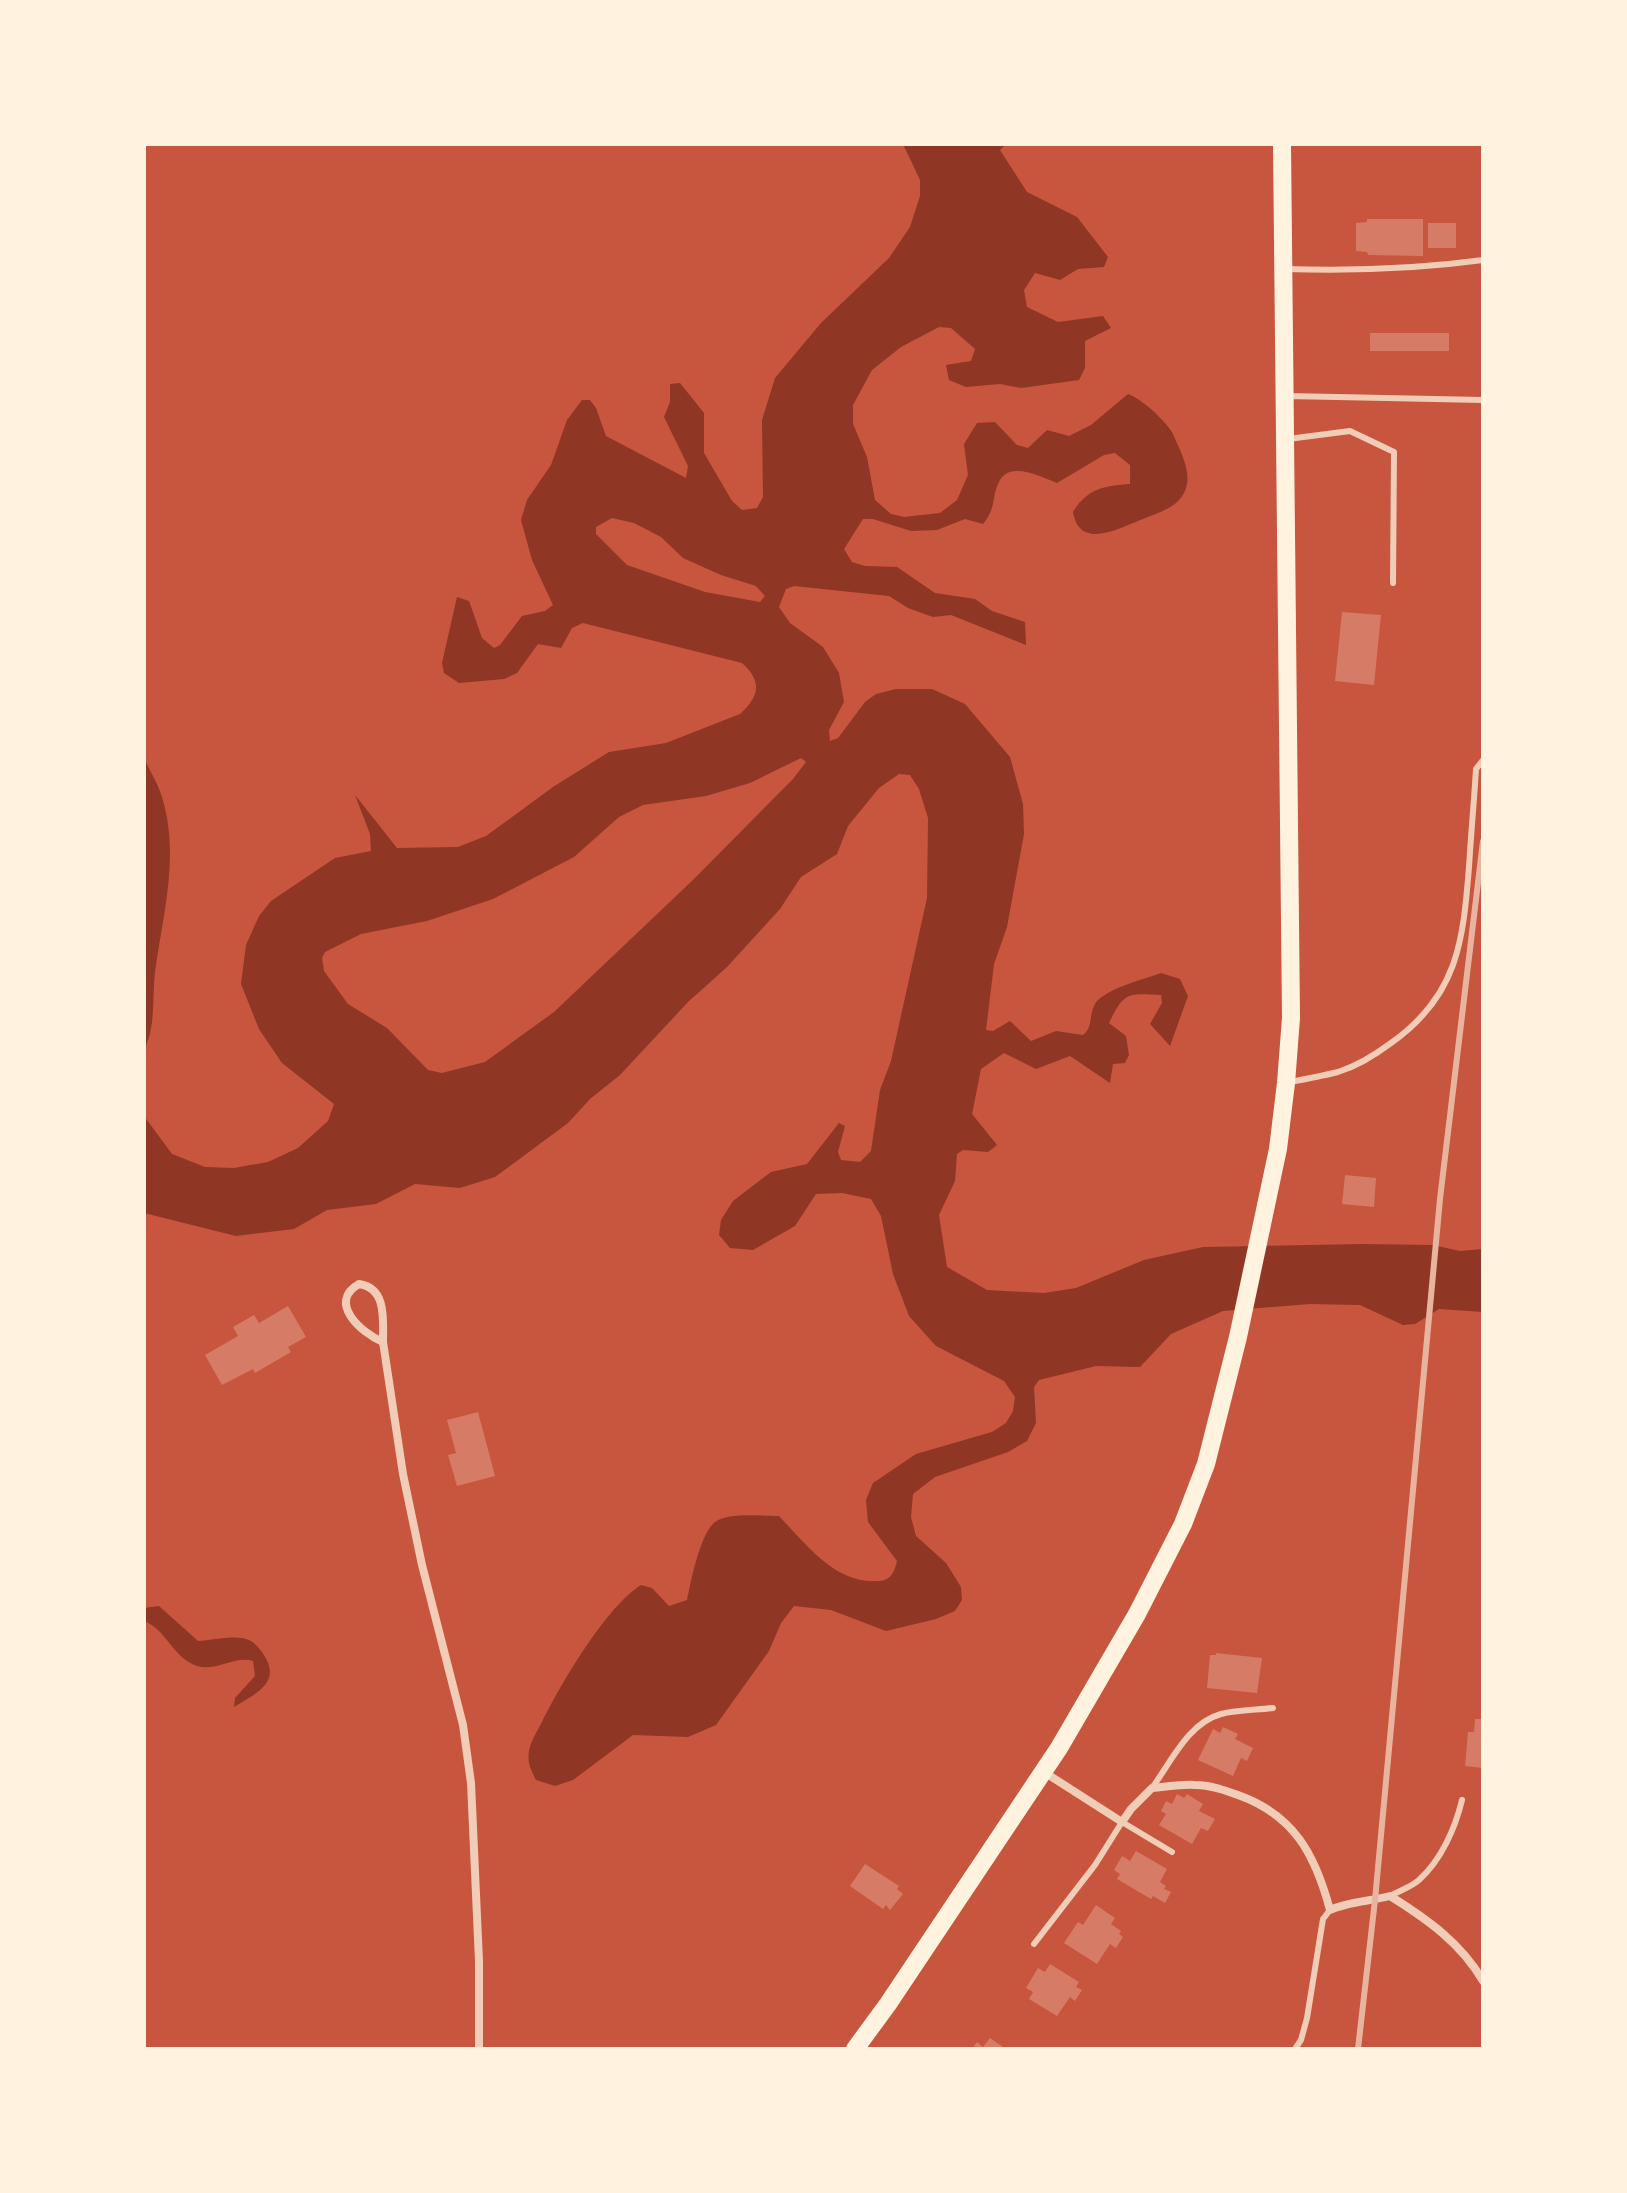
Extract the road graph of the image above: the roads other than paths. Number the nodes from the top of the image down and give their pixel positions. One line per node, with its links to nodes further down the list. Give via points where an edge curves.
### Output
1 (1282, 144): 3 (main road)
2 (1483, 260): 3 (lane, via 1354,271)
3 (1283, 269): 4 (main road)
4 (1284, 396): 5 (lane); 6 (main road)
5 (1483, 400)
6 (1285, 439): 7 (lane, via 1350,431 1394,452); 9 (main road, via 1291,1002)
7 (1393, 583)
8 (1483, 760): 9 (lane, via 1476,769 1460,947 1433,1004 1406,1033 1372,1057 1340,1071)
9 (1286, 1083): 12 (main road, via 1278,1149 1206,1464 1183,1524 1137,1614)
10 (383, 1342): 10 (street, via 354,1323 347,1307 346,1297 359,1284 369,1285 379,1296); 21 (street, via 406,1489 463,1725 471,1783)
11 (1273, 1708): 13 (lane, via 1221,1714 1206,1721 1190,1734)
12 (1043, 1771): 15 (street); 22 (main road)
13 (1152, 1788): 15 (street); 18 (street, via 1223,1789 1279,1816 1313,1860)
14 (1462, 1800): 17 (lane, via 1451,1836 1435,1862 1414,1884)
15 (1122, 1822): 16 (lane); 19 (lane)
16 (1172, 1852)
17 (1390, 1896): 18 (street); 20 (street, via 1446,1936)
18 (1330, 1910): 23 (lane, via 1323,1919 1307,2018)
19 (1034, 1944)
20 (1483, 1981)
21 (479, 2049)
22 (855, 2049)
23 (1295, 2049)

